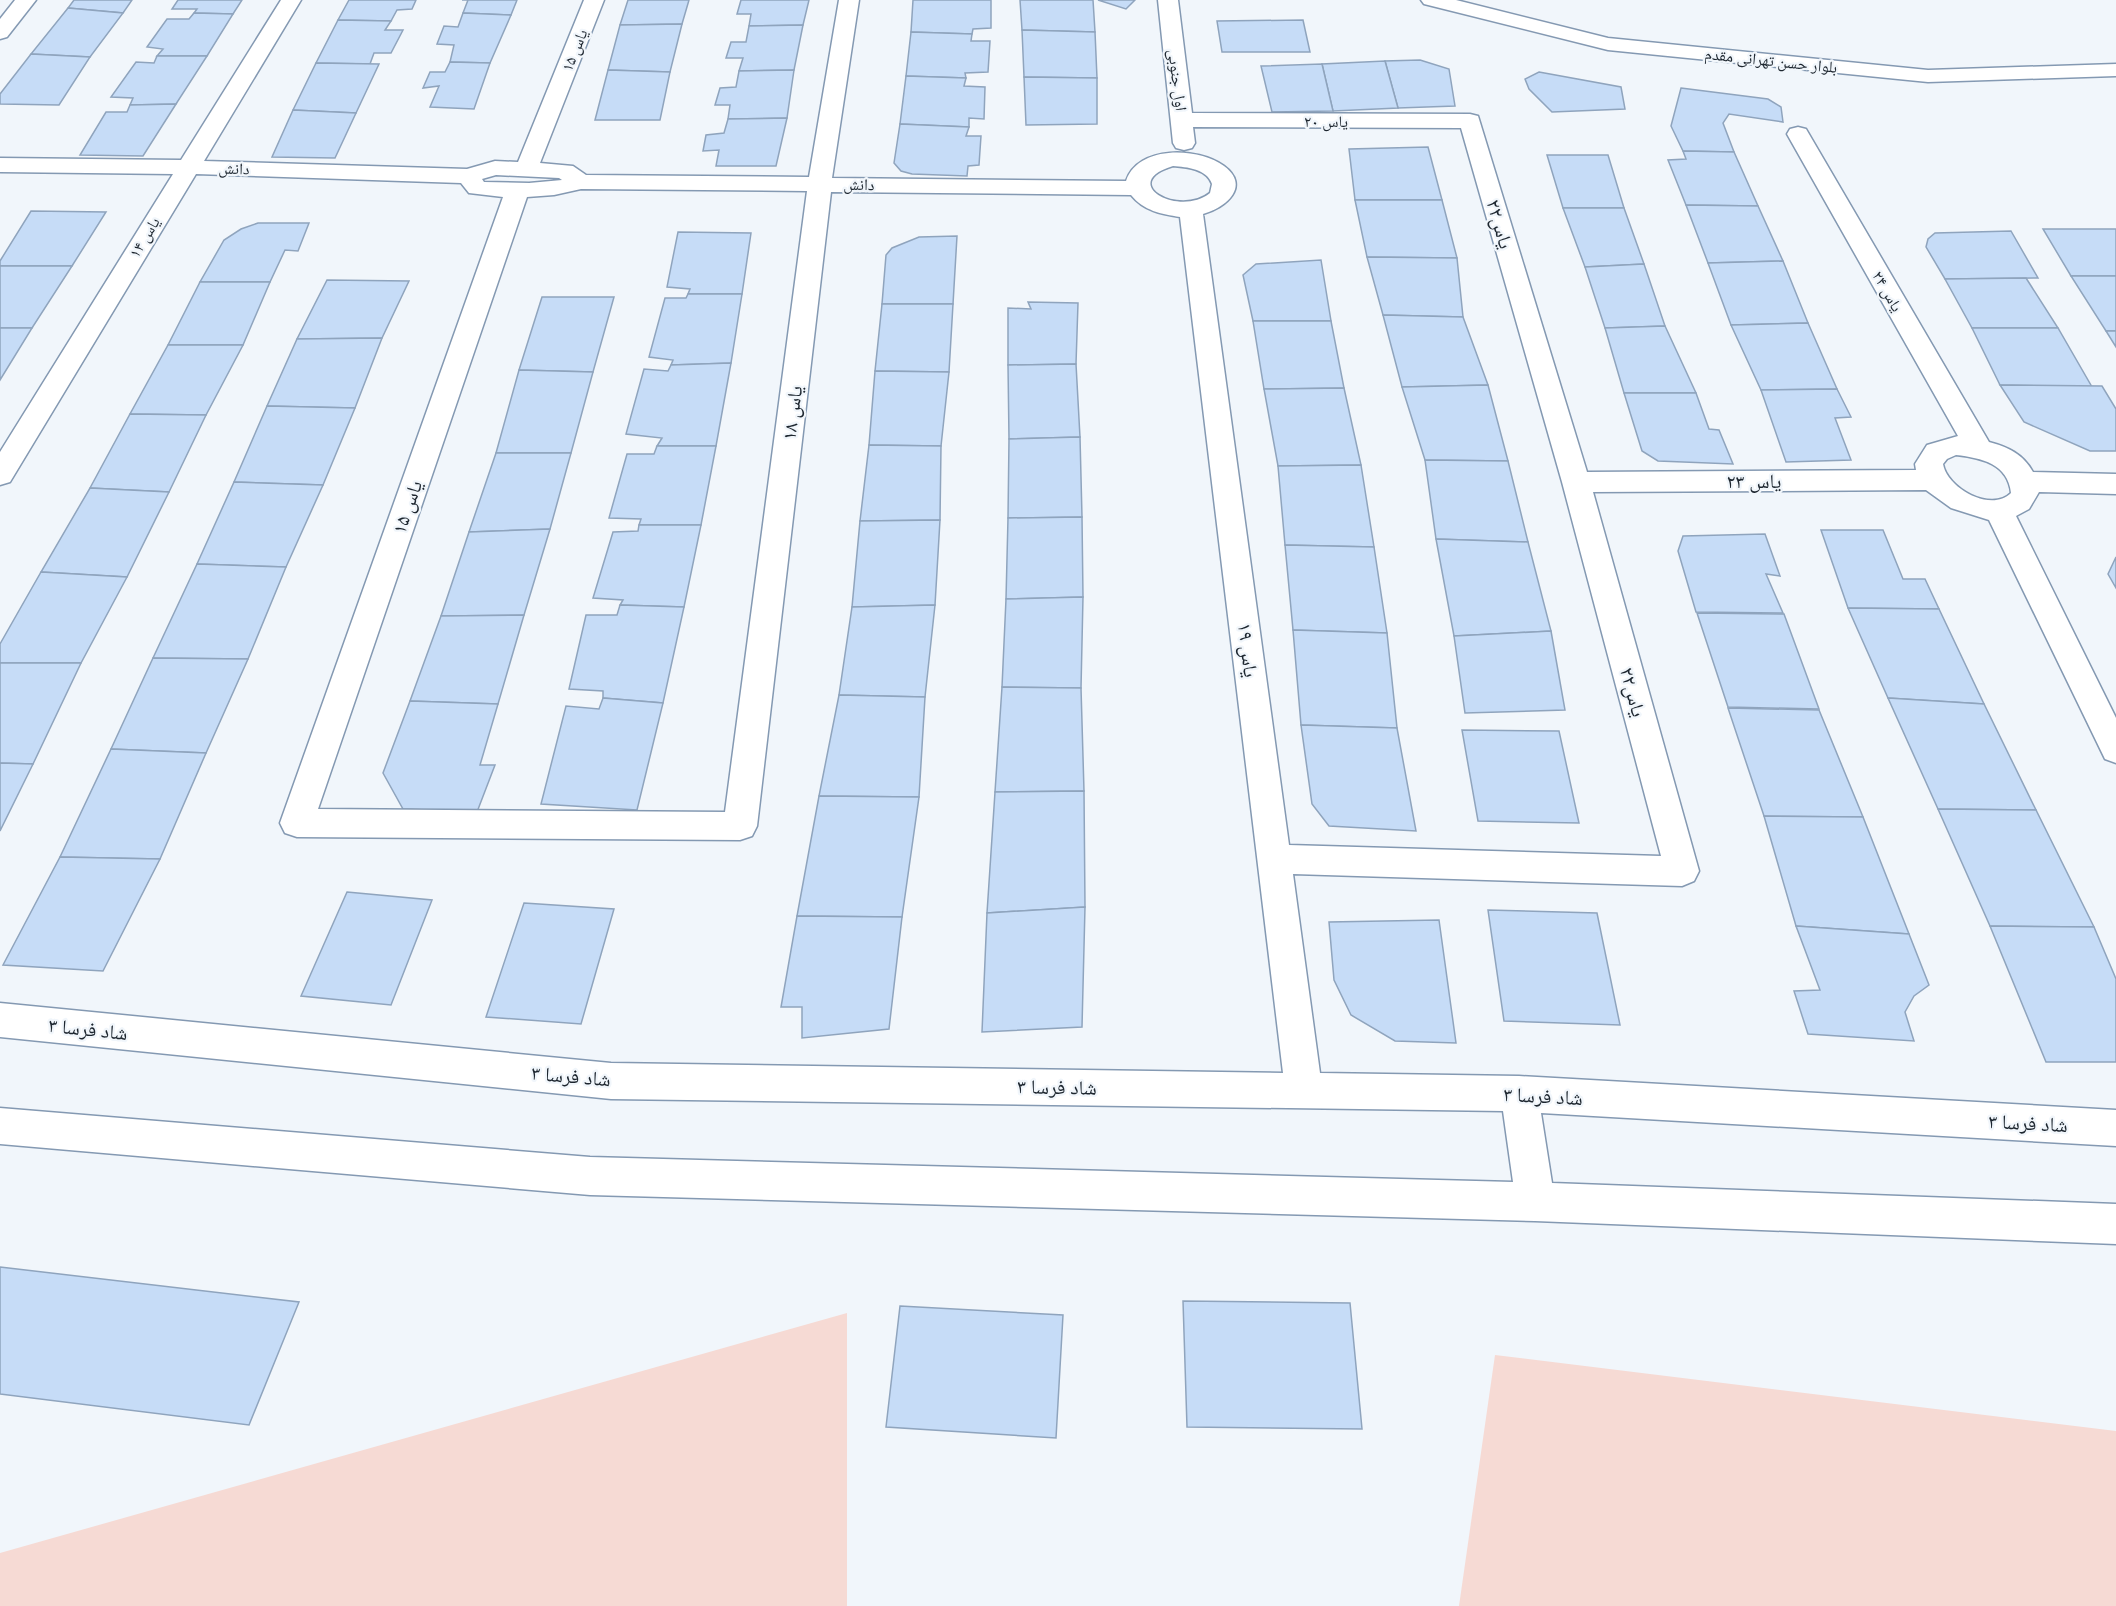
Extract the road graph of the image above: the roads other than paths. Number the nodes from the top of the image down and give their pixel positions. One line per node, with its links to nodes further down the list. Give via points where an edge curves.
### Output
1 (26, 0): 7 (street)
2 (291, 0): 14 (street, یاس ۱۴)
3 (594, 0): 15 (street, یاس ۱۵)
4 (849, 0): 16 (street, یاس ۱۸)
5 (1168, 0): 9 (street, اول جنوبی)
6 (1431, 0): 8 (street, بلوار حسن تهرانی مقدم, via 1608,44 1928,76)
7 (0, 33)
8 (2116, 70)
9 (1183, 120): 10 (street, یاس ۲۰); 12 (street, اول جنوبی)
10 (1470, 121): 22 (street, یاس۲۲)
11 (1798, 135): 19 (street, یاس ۲۴)
12 (1186, 159): 17 (street, via 1149,166 1137,180); 18 (street, via 1211,168 1224,184 1216,200)
13 (0, 165): 14 (street, دانش)
14 (187, 167): 15 (street, دانش, via 468,176 495,168); 20 (street, یاس ۱۴)
15 (522, 179): 16 (street, دانش, via 565,171 580,182); 27 (street, یاس ۱۵, via 297,823)
16 (820, 183): 17 (street, دانش); 27 (street, یاس ۱۸)
17 (1138, 188): 18 (street, via 1142,196 1163,208)
18 (1191, 210): 28 (street, یاس ۱۹)
19 (1978, 447): 21 (street, via 1954,445 1937,452 1929,464); 23 (street, via 2016,467)
20 (0, 475)
21 (1933, 480): 22 (street, یاس ۲۳); 25 (street, via 1949,496 1973,507)
22 (1576, 482): 28 (street, یاس۲۲, via 1682,871)
23 (2025, 482): 24 (street); 25 (street, via 2025,495 2015,505)
24 (2116, 484)
25 (1999, 510): 26 (street)
26 (2116, 750)
27 (740, 826)
28 (1274, 859): 30 (street, یاس ۱۹)
29 (0, 1020): 30 (street, شاد فرسا ۳, via 611,1081)
30 (1304, 1091): 31 (street, شاد فرسا ۳)
31 (1519, 1094): 33 (street, شاد فرسا ۳); 34 (street)
32 (0, 1126): 34 (street, via 590,1176)
33 (2116, 1128)
34 (1535, 1202): 35 (street)
35 (2116, 1224)

